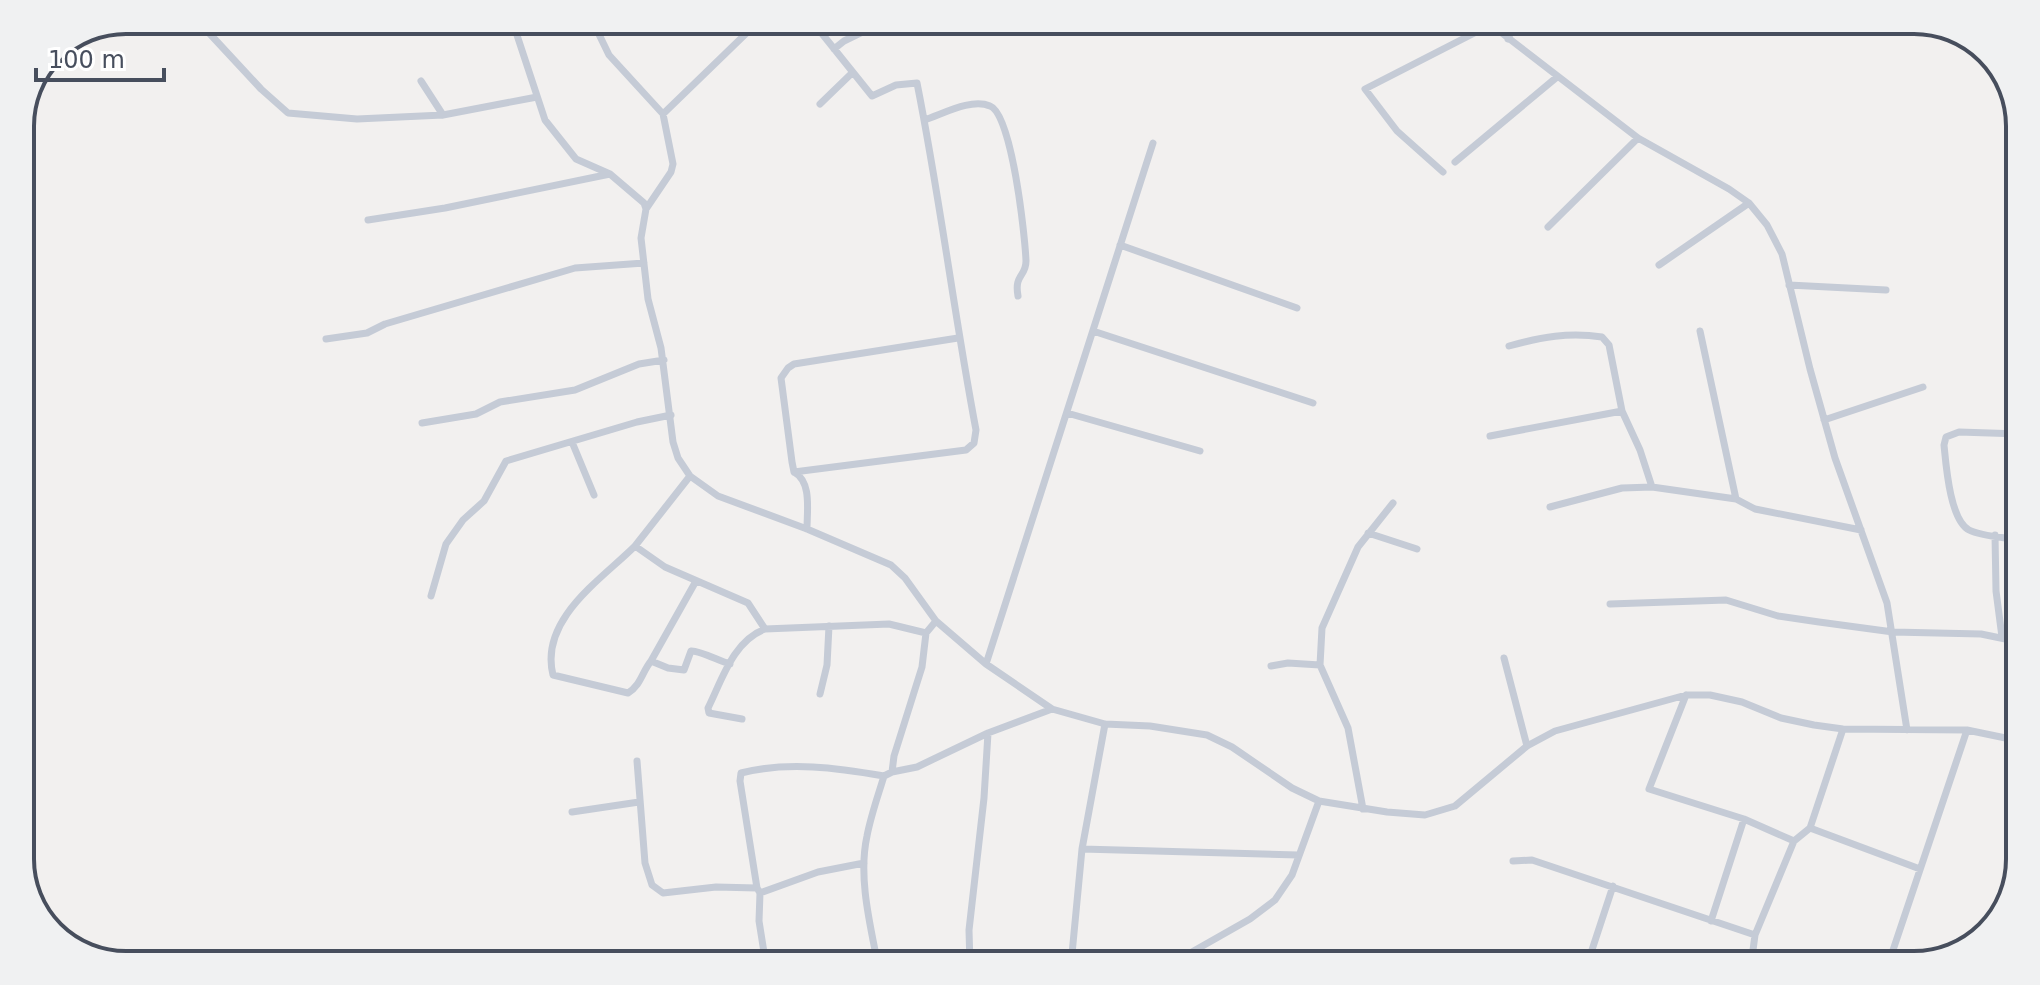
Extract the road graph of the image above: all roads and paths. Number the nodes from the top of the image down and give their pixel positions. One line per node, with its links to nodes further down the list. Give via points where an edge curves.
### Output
1 (210, 34): 18 (street, via 288,113 357,119)
2 (517, 34): 15 (street)
3 (599, 34): 17 (street, via 609,55)
4 (746, 34): 17 (street)
5 (822, 34): 11 (street)
6 (858, 34): 11 (street)
7 (1465, 34): 23 (street, via 1365,89 1397,131)
8 (1502, 34): 10 (street)
9 (1510, 34): 10 (street)
10 (1508, 39): 13 (street)
11 (834, 49): 12 (street)
12 (852, 73): 16 (street); 19 (street, via 872,96 917,83)
13 (1557, 77): 20 (street); 22 (street)
14 (421, 81): 18 (street)
15 (537, 97): 18 (street); 24 (street, via 545,120 576,159)
16 (820, 104)
17 (663, 114): 26 (street, via 673,164)
18 (443, 115)
19 (924, 120): 34 (street, via 971,104 996,108 1002,119 1018,181 1026,264 1016,284); 38 (street)
20 (1638, 138): 25 (street); 28 (street)
21 (1153, 143): 29 (street)
22 (1455, 162)
23 (1443, 172)
24 (610, 174): 26 (street); 27 (street)
25 (1749, 203): 31 (street); 32 (street, via 1782,254)
26 (646, 209): 30 (street)
27 (368, 220)
28 (1548, 227)
29 (1120, 245): 35 (street); 36 (street)
30 (644, 263): 39 (street, via 575,268 367,333); 41 (street)
31 (1659, 265)
32 (1789, 285): 33 (street); 47 (street)
33 (1886, 290)
34 (1018, 296)
35 (1297, 308)
36 (1093, 331): 43 (street); 45 (street)
37 (1700, 331): 57 (street)
38 (958, 338): 53 (street, via 788,368 781,378); 53 (street, via 976,430 974,443 966,450)
39 (326, 339)
40 (1509, 346): 44 (street, via 1546,335 1602,337 1609,345)
41 (664, 360): 46 (street); 48 (street, via 639,364 575,390 500,402 476,414)
42 (1923, 387): 47 (street)
43 (1313, 403)
44 (1622, 411): 50 (street); 55 (street)
45 (1067, 413): 52 (street); 80 (street)
46 (671, 415): 51 (street); 54 (street, via 673,442)
47 (1824, 420): 61 (street)
48 (422, 423)
49 (2006, 434): 63 (street, via 1959,432 1946,437 1946,466 1958,519 1969,530)
50 (1490, 436)
51 (572, 442): 56 (street); 68 (street, via 506,461 484,501 446,544)
52 (1200, 451)
53 (794, 472): 60 (street, via 806,484)
54 (690, 476): 60 (street, via 718,496); 65 (street)
55 (1652, 487): 57 (street); 59 (street, via 1622,488)
56 (594, 495)
57 (1736, 499): 61 (street, via 1755,509)
58 (1393, 503): 62 (street)
59 (1550, 507)
60 (807, 529): 70 (street, via 891,565)
61 (1861, 530): 73 (street)
62 (1368, 533): 66 (street); 81 (street, via 1322,628)
63 (1995, 535): 64 (street); 75 (street)
64 (2006, 537)
65 (635, 546): 67 (street); 78 (street, via 588,587 560,625 551,670 553,675 628,693)
66 (1417, 549)
67 (696, 581): 72 (street, via 748,603); 78 (street)
68 (431, 596)
69 (1610, 604): 73 (street, via 1726,600 1778,616)
70 (936, 621): 74 (street); 80 (street)
71 (829, 626): 72 (street); 74 (street, via 889,624); 83 (street)
72 (765, 629): 79 (street, via 750,635)
73 (1893, 632): 75 (street); 89 (street)
74 (926, 633): 95 (street, via 922,667)
75 (2002, 637): 76 (street)
76 (2006, 638)
77 (1504, 658): 93 (street)
78 (651, 661): 79 (street, via 684,670 691,651 697,651)
79 (730, 664): 86 (street, via 709,713)
80 (986, 664): 85 (street)
81 (1320, 665): 82 (street); 99 (street, via 1348,728)
82 (1271, 666)
83 (820, 694)
84 (1686, 695): 88 (street, via 1710,695 1781,718); 93 (street, via 1555,731); 101 (street, via 1649,789)
85 (1052, 709): 87 (street); 91 (street)
86 (742, 719)
87 (1105, 724): 97 (street, via 1207,735); 104 (street)
88 (1843, 729): 89 (street); 102 (street)
89 (1907, 730): 90 (street)
90 (1967, 730): 92 (street); 108 (street)
91 (988, 733): 95 (street, via 917,767); 115 (street)
92 (2006, 738)
93 (1527, 746): 99 (street, via 1470,796 1447,809 1425,815)
94 (637, 761): 98 (street)
95 (892, 772): 96 (street)
96 (884, 776): 107 (street); 110 (street, via 833,767 741,773)
97 (1319, 801): 99 (street); 105 (street)
98 (639, 802): 100 (street); 110 (street, via 652,885 663,893 716,887)
99 (1363, 809)
100 (572, 812)
101 (1744, 819): 103 (street); 111 (street)
102 (1810, 828): 103 (street); 108 (street)
103 (1794, 841): 112 (street)
104 (1082, 849): 105 (street); 116 (street)
105 (1298, 855): 117 (street, via 1275,900)
106 (1513, 861): 109 (street, via 1532,860)
107 (864, 863): 110 (street); 114 (street)
108 (1920, 869): 120 (street)
109 (1613, 886): 111 (street); 118 (street)
110 (758, 890): 113 (street)
111 (1711, 921): 112 (street)
112 (1755, 935): 119 (street)
113 (764, 951)
114 (876, 951)
115 (970, 951)
116 (1072, 951)
117 (1194, 951)
118 (1592, 951)
119 (1753, 951)
120 (1893, 951)

